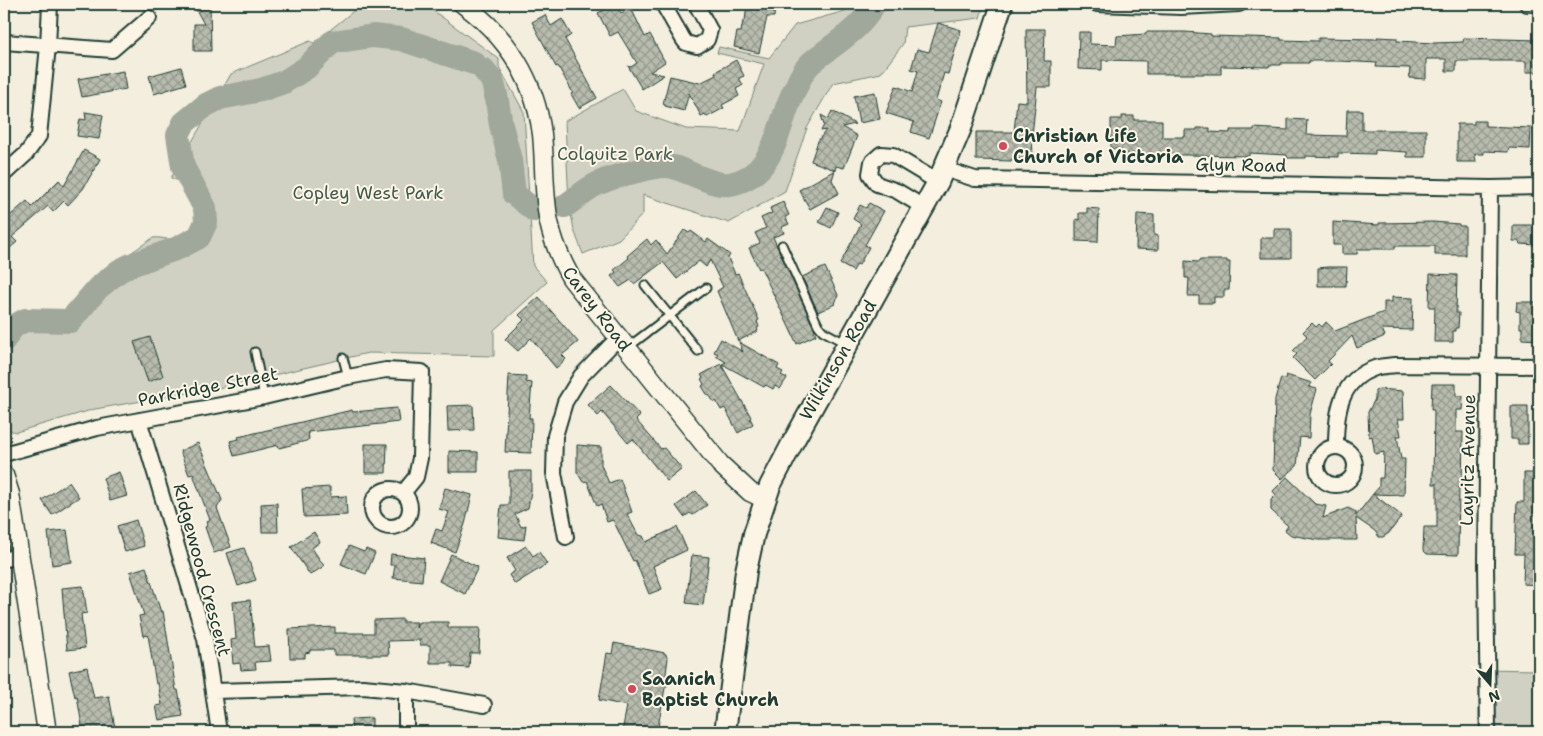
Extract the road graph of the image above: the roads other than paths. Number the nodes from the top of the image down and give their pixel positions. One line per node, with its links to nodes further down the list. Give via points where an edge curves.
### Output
1 (50, 4): 12 (street)
2 (464, 4): 22 (street, Carey Road, via 507,45 526,78 539,117 549,222 559,257 583,296)
3 (663, 4): 4 (street, via 686,44 697,46 706,40 710,30)
4 (696, 4)
5 (1002, 4): 14 (main road, Wilkinson Road, via 967,112)
6 (1097, 4): 7 (street, via 1181,7)
7 (1240, 4)
8 (1527, 4): 9 (street)
9 (1539, 4)
10 (149, 18): 12 (street, via 112,50)
11 (4, 42): 12 (street)
12 (48, 46): 13 (street, via 39,136 26,154)
13 (4, 174)
14 (941, 175): 16 (street, Glyn Road, via 975,179); 17 (main road, Wilkinson Road); 17 (street, Glyn Road, via 893,155 881,154 872,162 870,174 878,184)
15 (1539, 187): 16 (street, Glyn Road)
16 (1490, 188): 27 (street, Layritz Avenue)
17 (925, 208): 23 (main road, Wilkinson Road)
18 (782, 245): 23 (lane, via 818,325)
19 (645, 285): 21 (lane)
20 (706, 288): 21 (lane)
21 (670, 316): 22 (lane); 24 (lane)
22 (623, 343): 36 (street, Carey Road, via 720,464 750,492); 37 (street, via 581,376 565,402 555,436 554,473)
23 (847, 345): 36 (main road, Wilkinson Road, via 777,470)
24 (698, 351)
25 (255, 352): 30 (lane)
26 (343, 358): 29 (lane)
27 (1488, 365): 28 (street); 32 (street, via 1375,368 1347,389 1339,406); 46 (street, Layritz Avenue)
28 (1539, 366)
29 (348, 377): 30 (street, Parkridge Street); 35 (street, Parkridge Street, via 386,370 422,372 420,458 416,477)
30 (264, 397): 31 (street, Parkridge Street)
31 (139, 420): 33 (street, Parkridge Street); 39 (street, Ridgewood Crescent, via 205,639)
32 (1336, 446)
33 (4, 454)
34 (4, 475): 38 (street, via 10,494)
35 (403, 493)
36 (765, 499): 45 (main road, Wilkinson Road, via 746,571)
37 (566, 537)
38 (12, 558): 42 (street)
39 (213, 691): 40 (street, via 363,686); 43 (street, Ridgewood Crescent)
40 (406, 691): 41 (street); 44 (street)
41 (484, 705)
42 (47, 732)
43 (220, 732)
44 (406, 732)
45 (725, 732)
46 (1488, 732)

